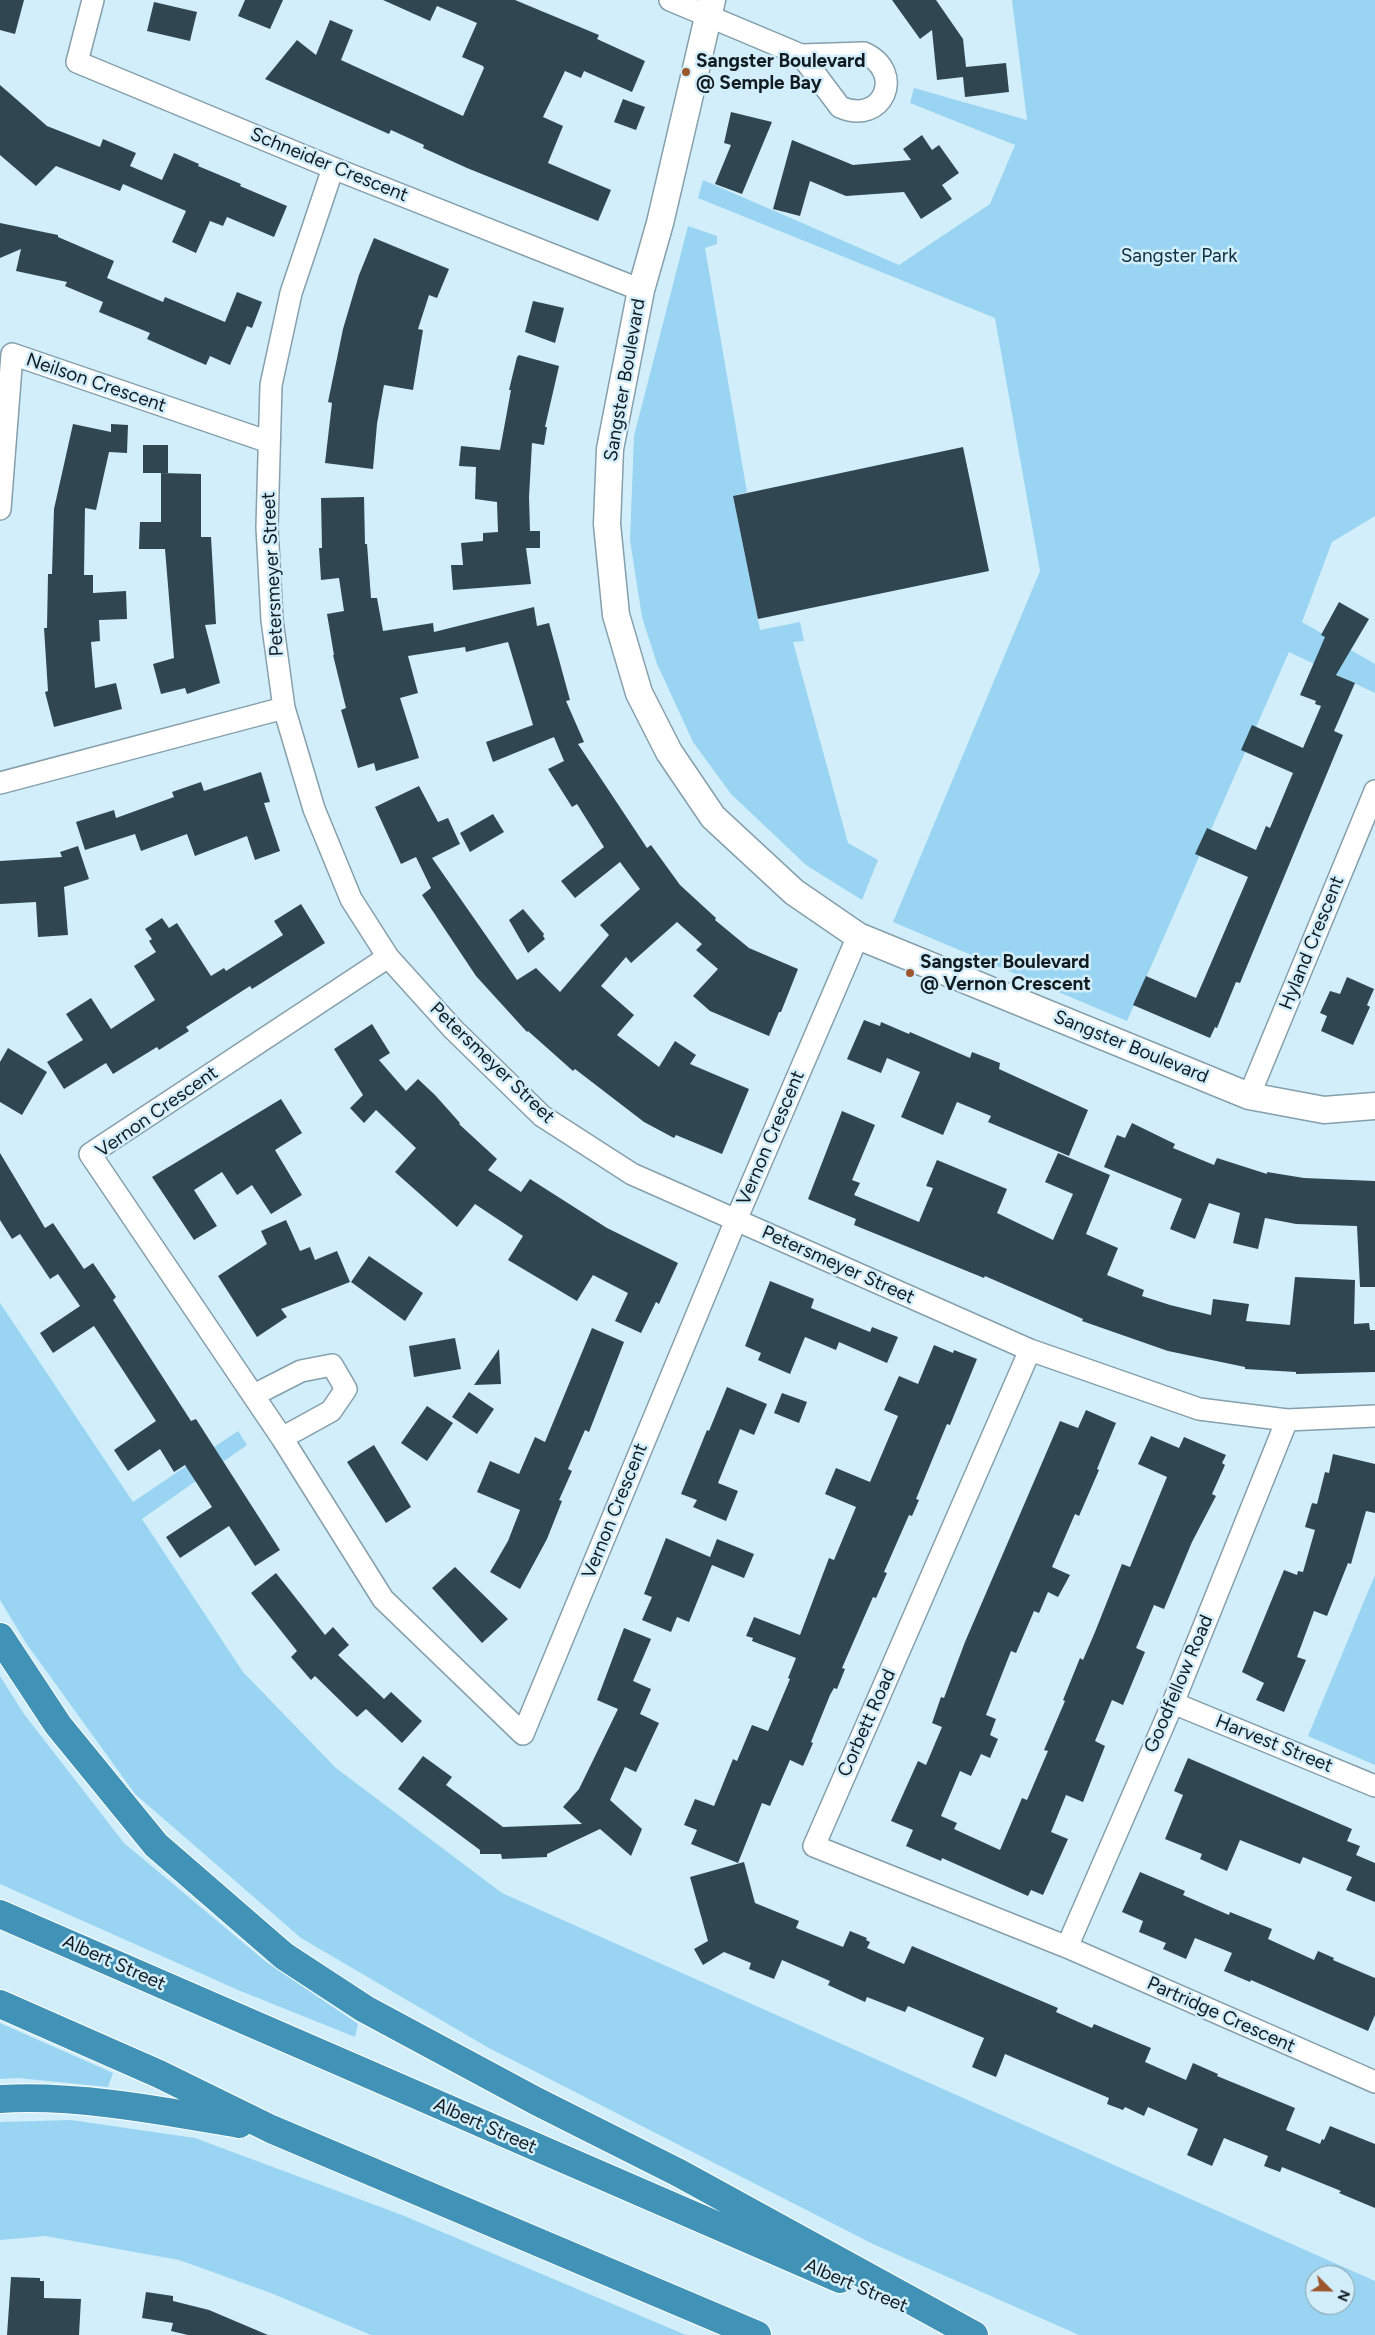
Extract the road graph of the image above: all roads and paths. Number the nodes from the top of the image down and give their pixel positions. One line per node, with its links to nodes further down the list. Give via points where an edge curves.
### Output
1 (93, 0): 5 (street, Schneider Crescent, via 76,62)
2 (670, 0): 3 (street)
3 (710, 8): 4 (street); 6 (street, Sangster Boulevard, via 660,223)
4 (801, 55)
5 (333, 168): 6 (street, Schneider Crescent); 7 (street, Petersmeyer Street, via 291,293 271,385)
6 (641, 290): 12 (street, Sangster Boulevard, via 610,448 607,524 616,615 639,693 669,752 713,816 794,892)
7 (269, 442): 8 (street, Neilson Crescent, via 12,354); 9 (street, Petersmeyer Street, via 267,527 272,620)
8 (0, 509)
9 (284, 708): 10 (street); 13 (street, Petersmeyer Street, via 314,808 351,899)
10 (0, 783)
11 (1375, 790): 14 (street, Hyland Crescent)
12 (858, 936): 14 (street, Sangster Boulevard); 16 (street, Vernon Crescent)
13 (388, 957): 16 (street, Petersmeyer Street, via 453,1029 542,1116 632,1174); 18 (street, Vernon Crescent, via 90,1154)
14 (1249, 1096): 15 (street, Sangster Boulevard, via 1324,1110)
15 (1375, 1106)
16 (736, 1220): 17 (street, Petersmeyer Street); 21 (street, Vernon Crescent, via 523,1734 383,1599)
17 (1030, 1350): 20 (street, Petersmeyer Street, via 1199,1409); 26 (street, Corbett Road, via 814,1846)
18 (254, 1395): 21 (street, Vernon Crescent); 21 (street, via 301,1372 332,1365 346,1389 331,1411)
19 (1375, 1416): 20 (street, Petersmeyer Street)
20 (1287, 1420): 23 (street, Goodfellow Road)
21 (282, 1438)
22 (0, 1637): 33 (highway, via 58,1725 156,1845 284,1956 364,2009 679,2173)
23 (1173, 1703): 24 (street, Harvest Street); 26 (street, Goodfellow Road)
24 (1375, 1786)
25 (0, 1914): 32 (highway, Albert Street)
26 (1067, 1947): 28 (street, Partridge Crescent)
27 (0, 2004): 30 (highway, via 159,2074)
28 (1375, 2082)
29 (0, 2099): 30 (highway, via 26,2097 116,2105)
30 (271, 2129): 31 (highway)
31 (757, 2335)
32 (970, 2335)
33 (974, 2335)

